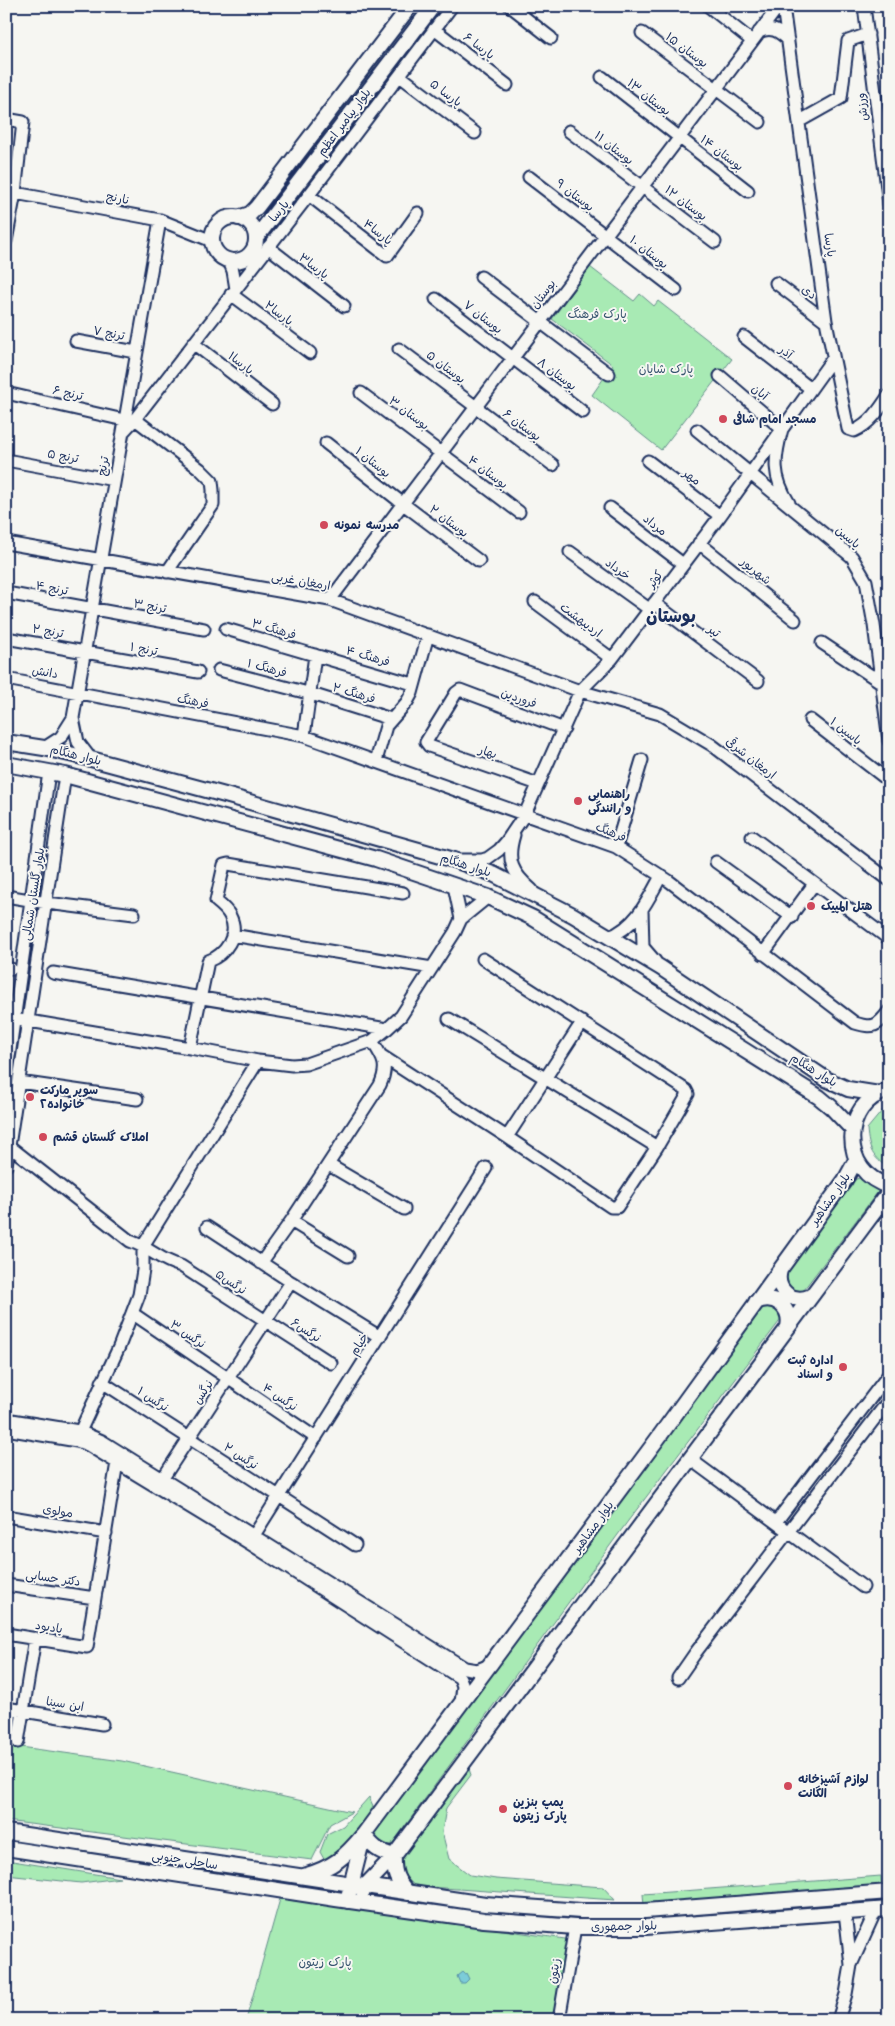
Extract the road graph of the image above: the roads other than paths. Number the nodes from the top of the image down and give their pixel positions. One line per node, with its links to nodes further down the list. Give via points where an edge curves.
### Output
1 (410, 6): 34 (main road, بلوار پیامبر اعظم, via 257,207 250,214)
2 (433, 6): 37 (main road, بلوار پیامبر اعظم)
3 (452, 6): 9 (street, پارسا)
4 (510, 6): 13 (street)
5 (708, 6): 12 (street)
6 (779, 6): 12 (street, بوستان)
7 (783, 6): 14 (street, پارسا)
8 (864, 6): 11 (street, ورزش)
9 (434, 29): 15 (street, پارسا); 17 (street, پارسا ۶)
10 (642, 33): 18 (street, بوستان ۱۵)
11 (868, 34): 20 (street, via 848,41 842,98); 25 (street, ورزش)
12 (755, 36): 14 (street, via 768,28 780,32); 18 (street, بوستان)
13 (551, 38)
14 (788, 40): 20 (street, پارسا)
15 (400, 76): 23 (street, پارسا ۵); 31 (street, پارسا)
16 (602, 77): 24 (street, بوستان ۱۳)
17 (507, 85)
18 (716, 89): 21 (street, بوستان ۱۵); 24 (street, بوستان)
19 (6, 119): 30 (street, via 23,122)
20 (800, 121): 49 (street, پارسا)
21 (760, 122)
22 (569, 131): 27 (street, بوستان ۱۱)
23 (475, 132)
24 (678, 137): 27 (street, بوستان); 29 (street, بوستان ۱۴)
25 (885, 148): 28 (street, ورزش)
26 (529, 177): 36 (street, بوستان ۹)
27 (642, 187): 36 (street, بوستان); 40 (street, بوستان ۱۲)
28 (888, 190): 32 (street, ورزش)
29 (748, 191)
30 (9, 192): 35 (street, نارنج); 38 (street)
31 (309, 195): 33 (street, پارسا۴, via 387,256); 41 (street, پارسا)
32 (889, 204)
33 (418, 213)
34 (238, 218): 37 (main road, via 250,225); 39 (main road, via 220,223)
35 (160, 220): 39 (street, نارنج); 55 (street, ترنج)
36 (604, 235): 45 (street, بوستان ۱۰); 50 (street, بوستان)
37 (256, 238): 42 (main road, via 253,251 248,256 242,260)
38 (6, 241)
39 (212, 241): 42 (main road, via 218,253)
40 (715, 242)
41 (268, 247): 46 (street, پارسا); 48 (street, پارسا۳)
42 (229, 260): 46 (street)
43 (481, 277): 50 (street)
44 (776, 283): 49 (street, دی)
45 (676, 290)
46 (234, 291): 53 (street, پارسا); 56 (street, پارسا۲)
47 (436, 299): 57 (street, بوستان ۷)
48 (344, 306)
49 (826, 321): 58 (street, پارسا)
50 (539, 322): 57 (street, بوستان); 59 (street)
51 (744, 337): 61 (street, آذر)
52 (76, 341): 55 (street, ترنج ۷)
53 (193, 343): 65 (street, پارسا۱); 68 (street, پارسا)
54 (399, 349): 66 (street, بوستان ۵)
55 (136, 352): 68 (street, ترنج)
56 (310, 353)
57 (513, 358): 66 (street, بوستان); 67 (street, بوستان ۸)
58 (834, 358): 61 (street, کوثر); 64 (street, پارسا, via 848,429 861,428)
59 (609, 374)
60 (720, 376): 69 (street, آبان)
61 (811, 389): 69 (street, کوثر)
62 (6, 393): 68 (street, ترنج ۶)
63 (361, 393): 72 (street, بوستان ۳)
64 (889, 395)
65 (272, 404)
66 (476, 407): 72 (street, بوستان); 75 (street, بوستان ۶)
67 (583, 412)
68 (128, 423): 77 (street, ترنج); 89 (street, via 200,469 212,482 212,505)
69 (782, 429): 76 (street, کوثر); 80 (street, via 776,449 775,472)
70 (697, 430): 76 (street, یاسین)
71 (326, 442): 78 (street, بوستان ۱)
72 (440, 454): 78 (street, بوستان); 81 (street, بوستان ۴)
73 (6, 460): 77 (street, ترنج ۵)
74 (648, 461): 82 (street, مهر)
75 (552, 464)
76 (749, 474): 80 (street, یاسین); 82 (street, کوثر)
77 (114, 480): 86 (street, ترنج)
78 (402, 504): 87 (street, بوستان ۲); 91 (street, بوستان)
79 (610, 508): 88 (street, مرداد)
80 (792, 509): 108 (street, یاسین, via 852,557 866,581)
81 (519, 512)
82 (720, 516): 84 (street, کوثر)
83 (6, 543): 86 (street, ارمغان غربی)
84 (699, 543): 88 (street, کوثر); 95 (street, شهریور)
85 (570, 552): 93 (street, خرداد)
86 (100, 560): 89 (street, ارمغان غربی); 94 (street, ترنج)
87 (479, 561)
88 (683, 564): 93 (street, کوثر)
89 (167, 572): 91 (street, ارمغان غربی)
90 (6, 594): 94 (street, ترنج ۴)
91 (330, 600): 98 (street, ارمغان غربی)
92 (535, 602): 103 (street, اردیبهشت)
93 (652, 606): 103 (street, کوثر); 107 (street, تیر)
94 (92, 609): 96 (street, ترنج ۳); 101 (street, ترنج)
95 (795, 620)
96 (204, 629)
97 (226, 629): 102 (street, فرهنگ ۳)
98 (428, 635): 109 (street); 110 (street, ارمغان غربی)
99 (6, 638): 101 (street, ترنج ۲)
100 (822, 643): 108 (street)
101 (85, 652): 105 (street, ترنج ۱); 111 (street, ترنج)
102 (315, 655): 109 (street, فرهنگ ۴); 112 (street)
103 (612, 659): 110 (street, کوثر)
104 (219, 670): 112 (street, فرهنگ ۱)
105 (198, 672)
106 (6, 679): 111 (street, دانش)
107 (758, 681)
108 (882, 683): 118 (street, یاسین)
109 (414, 684): 114 (street, via 408,702)
110 (580, 691): 116 (street, کوثر); 141 (street, ارمغان شرقی, via 660,714 684,726)
111 (78, 692): 113 (street, ترنج); 117 (street, فرهنگ)
112 (308, 693): 114 (street, فرهنگ ۲); 117 (street)
113 (73, 718): 121 (street, via 61,737); 122 (street, via 78,742)
114 (391, 719): 124 (street)
115 (810, 720): 128 (street, یاسین ۱)
116 (564, 729): 120 (street, فروردین, via 460,690 426,742); 129 (street, کوثر)
117 (304, 736): 124 (street, فرهنگ)
118 (889, 741)
119 (6, 742): 121 (main road, بلوار هنگام)
120 (429, 746): 129 (street, بهار)
121 (44, 748): 122 (main road, بلوار هنگام)
122 (91, 759): 132 (main road, بلوار هنگام)
123 (642, 760): 137 (street)
124 (376, 761): 133 (street, فرهنگ)
125 (6, 764): 126 (main road, بلوار هنگام)
126 (50, 772): 127 (main road, بلوار هنگام); 130 (street, بلوار گلستان شمالی)
127 (65, 775): 131 (street, بلوار گلستان شمالی); 135 (main road, بلوار هنگام)
128 (889, 781)
129 (538, 784): 133 (street, کوثر)
130 (46, 799): 131 (street, via 55,795); 148 (street, بلوار گلستان شمالی)
131 (61, 799): 149 (street, بلوار گلستان شمالی)
132 (284, 812): 135 (main road); 138 (main road, بلوار هنگام)
133 (525, 814): 134 (street, کوثر); 137 (street, فرهنگ)
134 (517, 826): 138 (street, کوثر, via 499,850 488,858); 147 (street, کوثر, via 511,849 514,873)
135 (278, 833): 143 (main road, بلوار هنگام)
136 (752, 837): 142 (street)
137 (616, 847): 140 (street, فرهنگ)
138 (454, 860): 147 (main road, بلوار هنگام, via 493,874)
139 (716, 862): 152 (street)
140 (661, 876): 150 (street); 157 (street, فرهنگ)
141 (889, 880)
142 (814, 884): 152 (street); 156 (street)
143 (454, 886): 146 (main road, بلوار هنگام); 153 (street)
144 (403, 893): 154 (street, via 228,864 222,868 216,901 230,914)
145 (6, 896): 148 (street)
146 (488, 897): 153 (street); 171 (main road, بلوار هنگام, via 533,918)
147 (542, 899): 155 (main road, بلوار هنگام)
148 (31, 900): 149 (street); 164 (street, بلوار گلستان شمالی)
149 (47, 903): 151 (street); 166 (street, بلوار گلستان شمالی)
150 (642, 910): 155 (street, via 620,933); 160 (street, via 643,947)
151 (134, 914)
152 (792, 917): 157 (street)
153 (461, 919): 159 (street)
154 (232, 935): 159 (street); 162 (street, via 226,950 208,961)
155 (609, 937): 160 (main road, بلوار هنگام)
156 (889, 939)
157 (763, 954): 163 (street, فرهنگ, via 856,1023 868,1027 876,1025)
158 (483, 958): 167 (street)
159 (432, 968): 169 (street, via 401,1016)
160 (661, 968): 168 (main road, بلوار هنگام)
161 (53, 974): 162 (street)
162 (200, 998): 169 (street); 172 (street)
163 (889, 1011)
164 (10, 1019): 166 (street); 175 (street, بلوار گلستان شمالی)
165 (449, 1019): 176 (street)
166 (29, 1021): 172 (street); 177 (street, بلوار گلستان شمالی)
167 (582, 1022): 176 (street); 183 (street, via 686,1090 688,1094)
168 (750, 1028): 171 (main road); 178 (main road, بلوار هنگام, via 832,1082 848,1089)
169 (387, 1029): 170 (street)
170 (372, 1041): 173 (street); 174 (street, via 306,1064)
171 (739, 1046): 180 (main road, بلوار هنگام, via 819,1097)
172 (190, 1048): 174 (street)
173 (382, 1056): 181 (street); 186 (street, via 386,1069 380,1085)
174 (258, 1061): 193 (street)
175 (7, 1070)
176 (546, 1078): 181 (street); 183 (street)
177 (19, 1082): 179 (street); 182 (street, بلوار گلستان شمالی)
178 (884, 1092): 180 (main road, via 861,1108)
179 (137, 1099)
180 (852, 1129): 184 (main road)
181 (507, 1137): 183 (street, via 614,1208)
182 (9, 1146): 185 (street, بلوار گلستان شمالی); 193 (street, نرگس۵, via 130,1241)
183 (657, 1147)
184 (856, 1160): 188 (main road, via 871,1178); 196 (main road, بلوار مشاهیر)
185 (6, 1163)
186 (329, 1165): 190 (street); 191 (street)
187 (486, 1168): 203 (street, خیام)
188 (889, 1186)
189 (889, 1192): 198 (main road)
190 (404, 1209)
191 (292, 1221): 194 (street); 195 (street)
192 (207, 1227): 195 (street)
193 (143, 1246): 200 (street, via 139,1295); 201 (street, نرگس۵, via 163,1260 181,1266)
194 (348, 1256)
195 (261, 1263): 197 (street)
196 (780, 1270): 198 (main road, via 779,1284 786,1295 799,1299); 199 (main road, بلوار مشاهیر)
197 (291, 1282): 201 (street, نرگس); 203 (street)
198 (811, 1296): 202 (main road)
199 (756, 1302): 202 (main road, via 769,1299 781,1304 788,1314); 229 (main road, بلوار مشاهیر)
200 (132, 1313): 206 (street, نرگس ۳); 207 (street)
201 (266, 1321): 204 (street, نرگس۶); 206 (street, نرگس)
202 (788, 1328): 215 (main road)
203 (380, 1336): 213 (street, خیام)
204 (331, 1363)
205 (889, 1374): 219 (street)
206 (228, 1378): 212 (street, نرگس); 213 (street, نرگس ۴)
207 (102, 1382): 211 (street); 212 (street, نرگس ۱)
208 (889, 1400): 220 (street)
209 (6, 1419): 211 (street)
210 (6, 1429): 211 (street)
211 (78, 1436): 214 (street, via 88,1445)
212 (189, 1438): 216 (street, نرگس); 217 (street, نرگس ۲)
213 (316, 1438): 217 (street, خیام)
214 (118, 1457): 216 (street); 221 (street); 222 (street)
215 (690, 1459): 219 (street); 239 (main road)
216 (163, 1478): 222 (street)
217 (279, 1496): 222 (street, خیام); 223 (street, نرگس ۲)
218 (6, 1516): 221 (street, مولوی)
219 (776, 1522): 220 (street)
220 (788, 1532): 225 (street); 230 (street)
221 (106, 1533): 226 (street)
222 (252, 1539): 229 (street, via 465,1668 477,1670); 231 (street, via 460,1678 463,1686)
223 (355, 1545)
224 (6, 1586): 226 (street, دکتر حسابی)
225 (863, 1587)
226 (95, 1598): 228 (street, یادبود, via 87,1647)
227 (6, 1634): 228 (street, یادبود)
228 (34, 1638): 233 (street)
229 (492, 1664): 231 (main road, بلوار مشاهیر)
230 (678, 1678)
231 (461, 1705): 237 (main road, بلوار مشاهیر)
232 (6, 1708): 233 (street, ابن سینا)
233 (23, 1711): 234 (street, ابن سینا); 235 (street)
234 (102, 1724)
235 (18, 1742)
236 (6, 1832): 240 (main road, ساحلی جنوبی)
237 (364, 1834): 239 (main road, via 370,1845 381,1853); 240 (main road, via 347,1854 326,1869); 241 (main road, بلوار مشاهیر)
238 (6, 1848): 244 (main road, ساحلی جنوبی)
239 (394, 1856): 241 (main road); 243 (main road, via 393,1870 398,1883)
240 (300, 1877): 241 (main road, ساحلی جنوبی)
241 (357, 1886): 243 (main road, بلوار جمهوری); 244 (main road, بلوار مشاهیر)
242 (886, 1892): 243 (main road, بلوار جمهوری, via 645,1911 581,1911 485,1904); 245 (main road)
243 (408, 1893)
244 (354, 1902): 247 (main road, بلوار جمهوری, via 484,1920)
245 (883, 1909): 246 (main road, بلوار جمهوری); 248 (street)
246 (846, 1912): 247 (main road, بلوار جمهوری, via 646,1927); 248 (street)
247 (575, 1927): 249 (street, زیتون)
248 (851, 1965): 250 (street)
249 (560, 2020)
250 (838, 2020)

